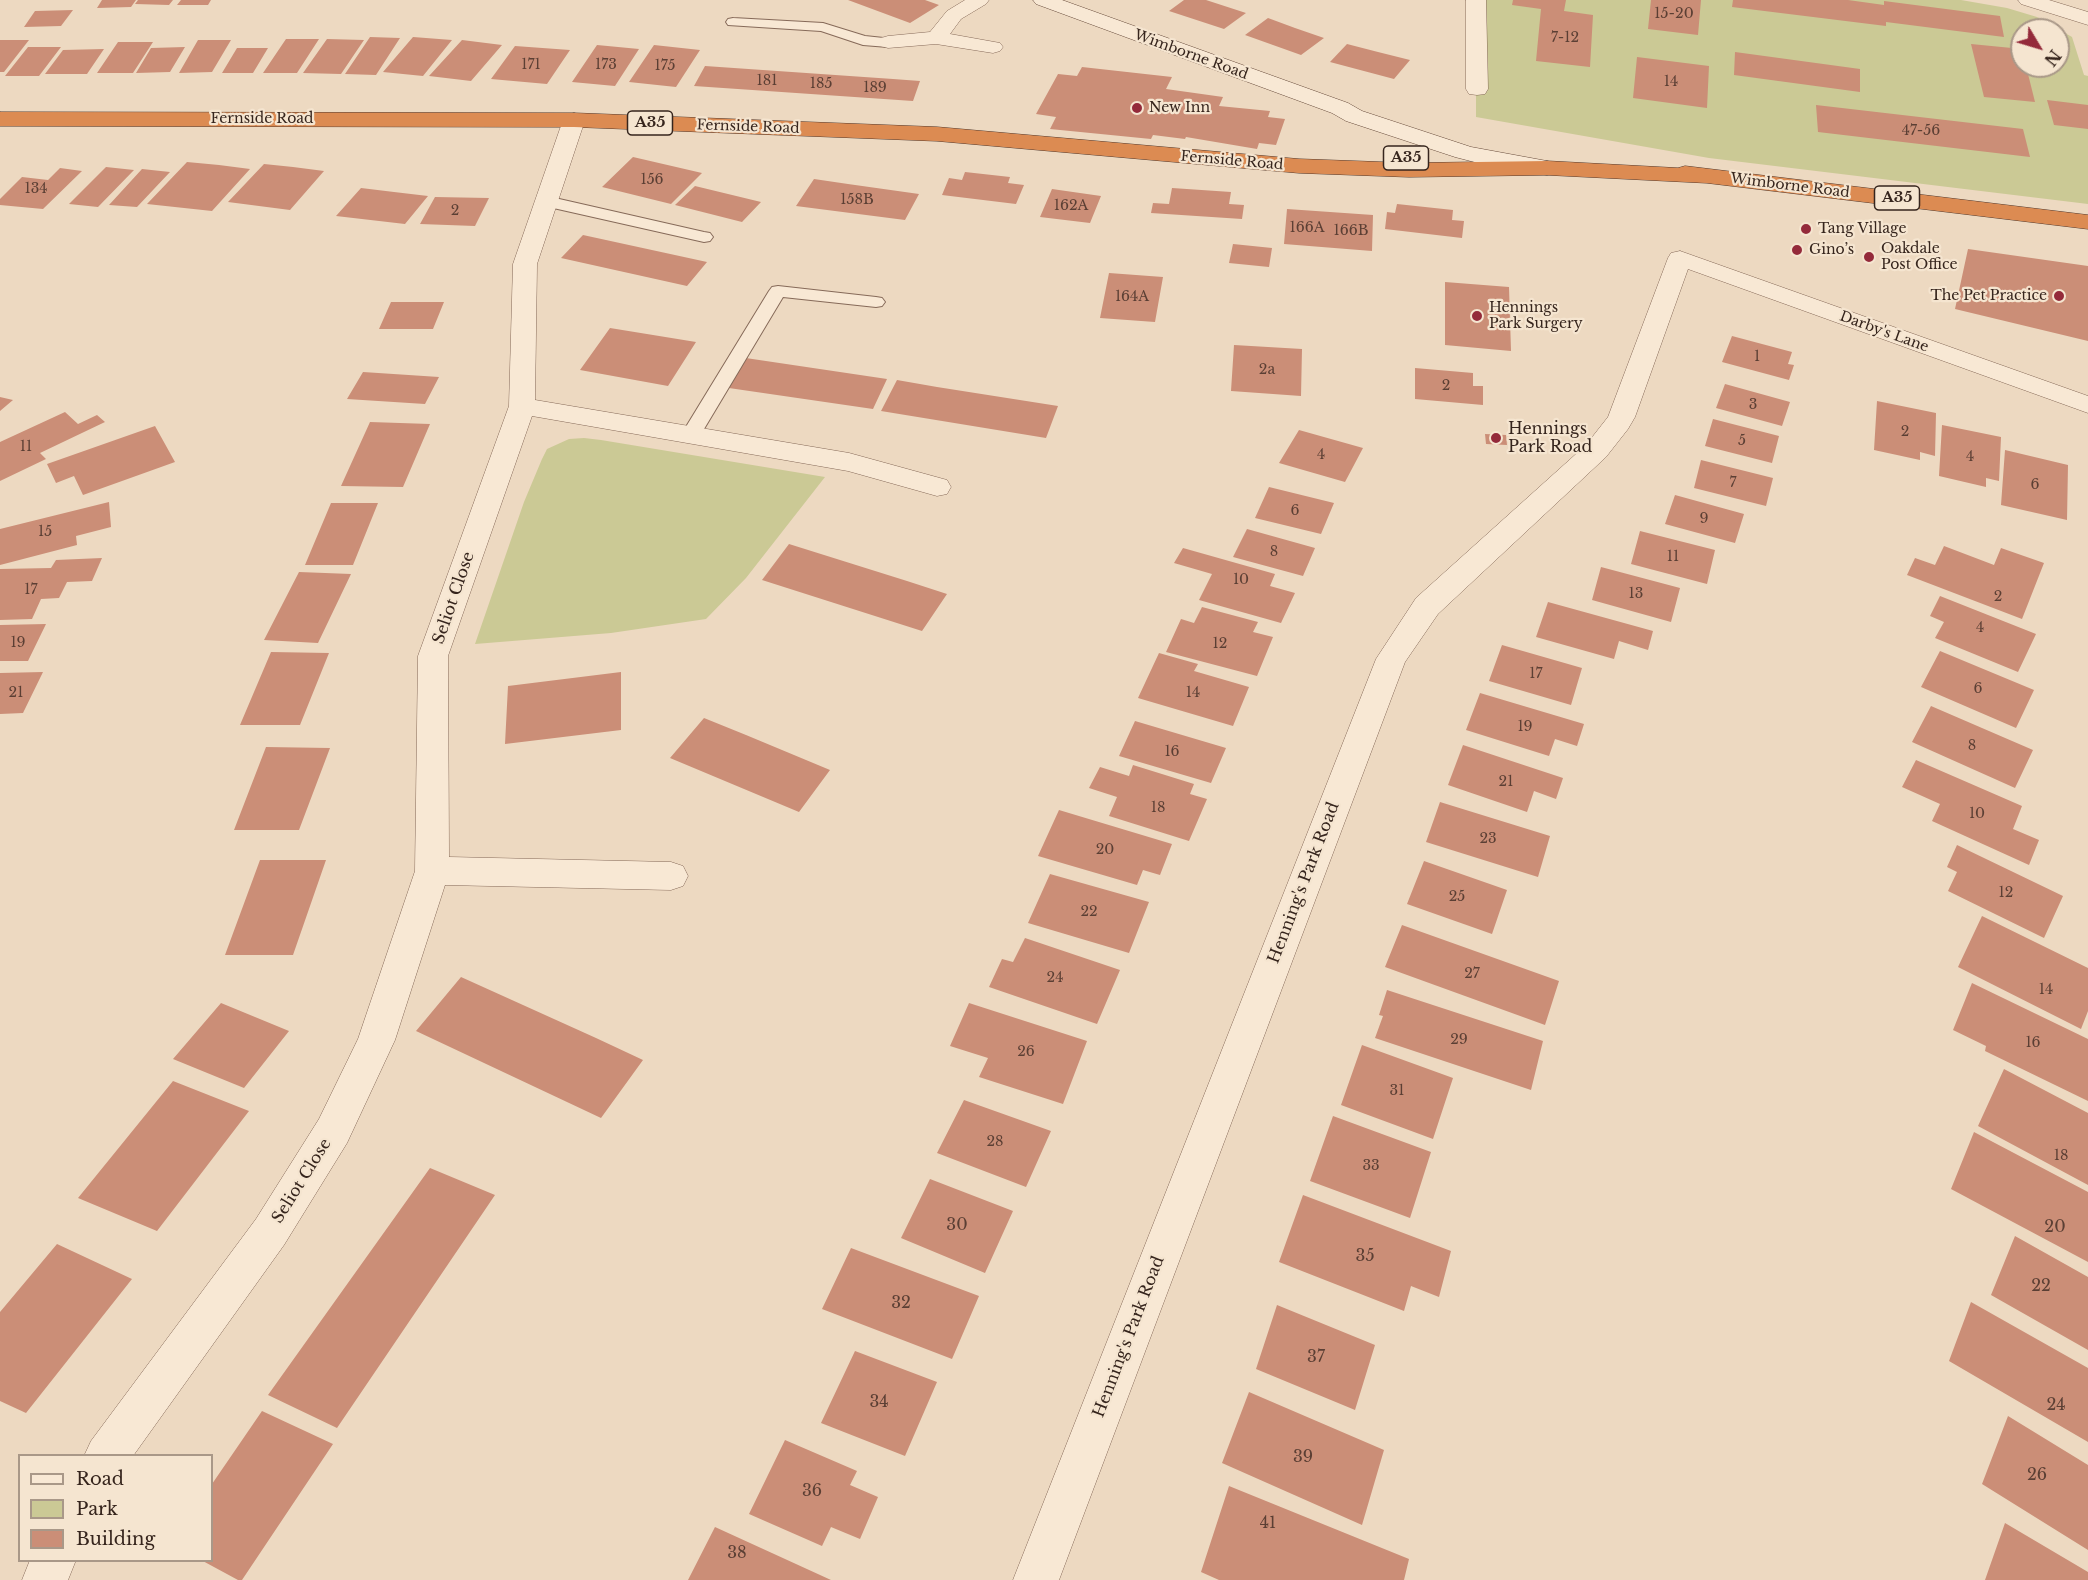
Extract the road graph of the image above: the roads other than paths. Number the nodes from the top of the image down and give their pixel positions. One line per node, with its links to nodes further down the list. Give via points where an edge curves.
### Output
1 (979, 0): 7 (street, via 954,15)
2 (1043, 0): 11 (street, Wimborne Road)
3 (1476, 0): 10 (street)
4 (2028, 0): 5 (street)
5 (2088, 19)
6 (733, 22): 8 (lane, via 823,27 863,40)
7 (936, 38): 8 (street); 9 (street)
8 (888, 42)
9 (993, 47)
10 (1477, 89)
11 (1340, 108): 14 (street, Wimborne Road); 15 (street, Wimborne Road)
12 (0, 119): 13 (highway, Fernside Road / A35)
13 (574, 120): 16 (highway, Fernside Road / A35, via 937,134); 18 (street, Seliot Close)
14 (1463, 152): 15 (highway, Fernside Road / A35); 16 (highway, Fernside Road / A35)
15 (1542, 160): 17 (highway, Wimborne Road / A35); 19 (highway, Wimborne Road / A35)
16 (1350, 168): 17 (highway, Fernside Road / A35)
17 (1500, 169)
18 (546, 201): 20 (lane); 24 (street, Seliot Close, via 525,264)
19 (2088, 222)
20 (704, 237)
21 (1680, 258): 23 (street, Darby's Lane); 32 (street, Henning's Park Road, via 1622,417 1596,451 1426,606 1391,659)
22 (876, 302): 25 (lane, via 778,291)
23 (2088, 405)
24 (522, 406): 25 (street); 27 (street, Seliot Close, via 433,656)
25 (691, 435): 26 (street, via 849,462)
26 (937, 487)
27 (432, 871): 28 (street); 29 (street, Seliot Close, via 376,1040 333,1131 270,1232)
28 (671, 876)
29 (107, 1454)
30 (52, 1562): 31 (street)
31 (45, 1580)
32 (1036, 1580)

